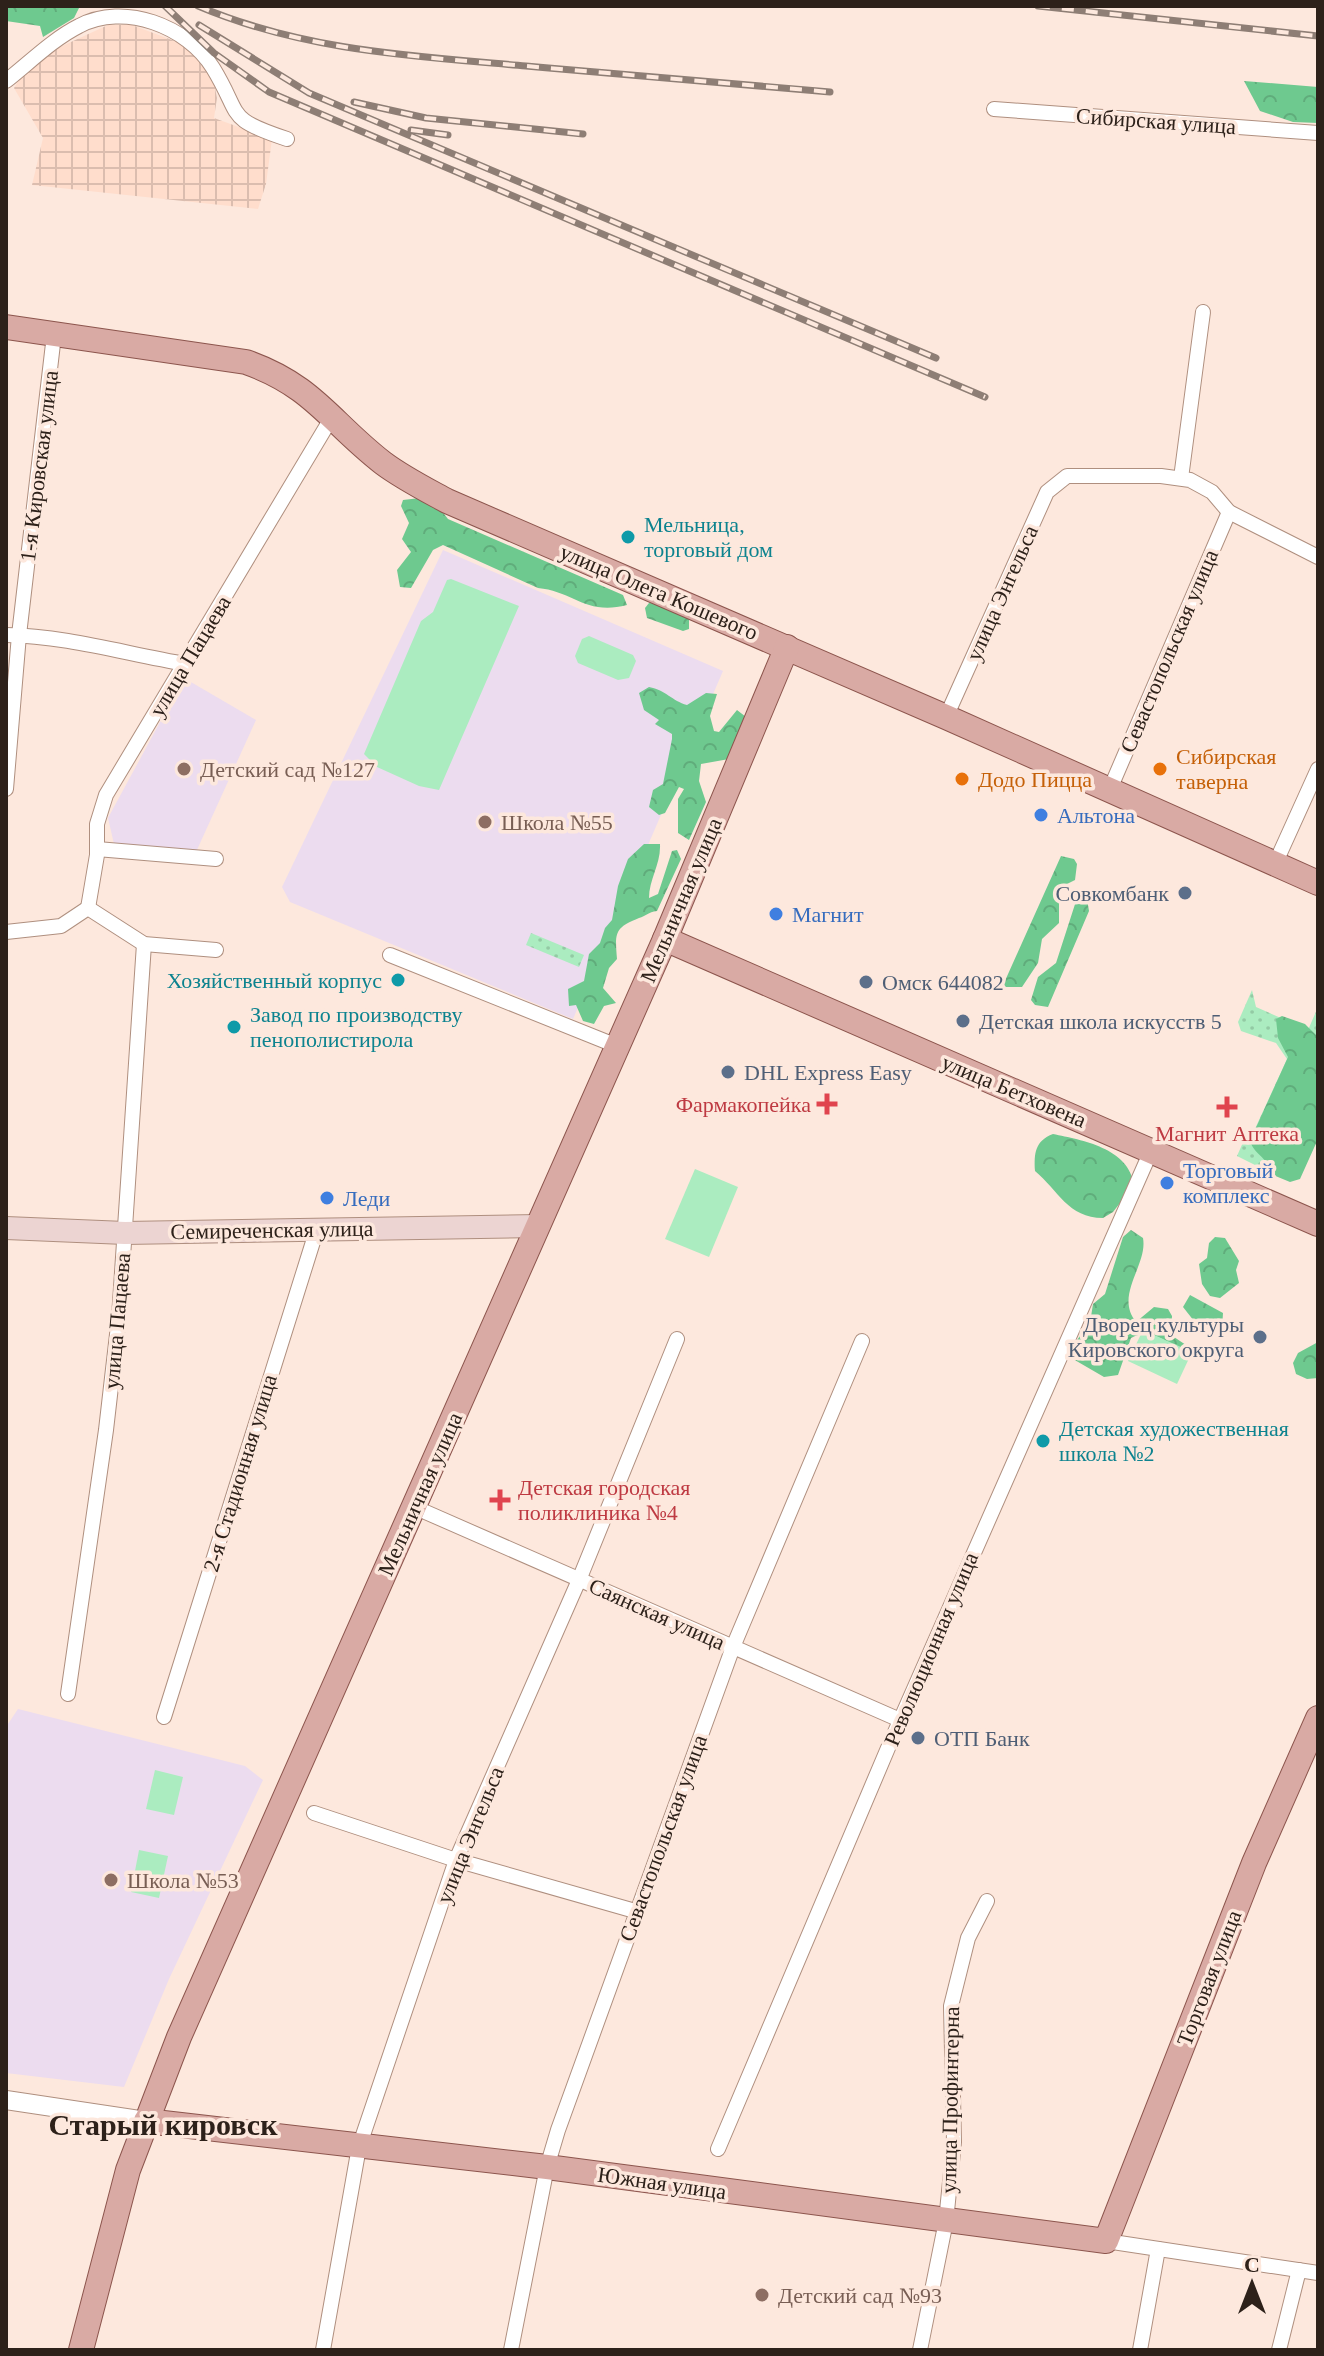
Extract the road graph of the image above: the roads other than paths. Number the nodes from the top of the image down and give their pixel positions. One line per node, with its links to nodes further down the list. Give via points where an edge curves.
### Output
1 (6, 81): 4 (street, via 78,26 117,16 147,20 195,46 212,67 233,112 245,123)
2 (994, 109): 3 (street, Сибирская улица)
3 (1318, 133)
4 (287, 139)
5 (1203, 312): 9 (street)
6 (6, 327): 7 (main road, улица Олега Кошевого)
7 (54, 335): 8 (main road, улица Олега Кошевого, via 246,362 303,389); 12 (street, 1-я Кировская улица)
8 (332, 417): 13 (main road, улица Олега Кошевого, via 382,462 436,495); 14 (street, улица Пацаева)
9 (1181, 478): 10 (street, via 1212,492); 15 (street, улица Энгельса, via 1067,476 1047,492)
10 (1229, 512): 11 (street); 18 (street, Севастопольская улица)
11 (1318, 557)
12 (12, 635): 14 (street, via 63,638); 17 (street, 1-я Кировская улица)
13 (787, 647): 15 (main road, улица Олега Кошевого); 25 (main road, Мельничная улица)
14 (186, 664): 19 (street, улица Пацаева, via 106,795 97,824)
15 (946, 717): 18 (main road, улица Олега Кошевого)
16 (1318, 769): 21 (street)
17 (6, 789)
18 (1110, 789): 21 (main road, улица Олега Кошевого)
19 (97, 849): 20 (street); 23 (street, улица Пацаева)
20 (216, 859)
21 (1275, 864): 22 (main road, улица Олега Кошевого)
22 (1318, 883)
23 (88, 908): 24 (street, via 61,926); 26 (street)
24 (6, 932)
25 (665, 939): 29 (main road, Мельничная улица); 30 (main road, улица Бетховена)
26 (144, 944): 27 (street); 35 (street, улица Пацаева)
27 (216, 950)
28 (390, 955): 29 (street)
29 (617, 1046): 32 (main road, Мельничная улица)
30 (1151, 1151): 31 (main road, улица Бетховена); 44 (street, Революционная улица)
31 (1318, 1224)
32 (538, 1226): 34 (main road, Семиреченская улица); 38 (main road, Мельничная улица)
33 (6, 1228): 35 (main road, Семиреченская улица)
34 (317, 1229): 35 (main road, Семиреченская улица); 42 (street, 2-я Стадионная улица)
35 (125, 1233): 41 (street, улица Пацаева, via 106,1430)
36 (677, 1339): 39 (street, улица Энгельса)
37 (862, 1341): 40 (street, Севастопольская улица)
38 (414, 1507): 39 (street, Саянская улица); 50 (main road, Мельничная улица)
39 (579, 1580): 40 (street, Саянская улица); 46 (street, улица Энгельса)
40 (733, 1647): 44 (street, Саянская улица); 48 (street, Севастопольская улица)
41 (68, 1694)
42 (164, 1717)
43 (1318, 1718): 55 (main road, Торговая улица, via 1254,1863)
44 (900, 1720): 52 (street, Революционная улица)
45 (314, 1813): 46 (street)
46 (456, 1860): 48 (street); 51 (street, улица Энгельса)
47 (987, 1901): 54 (street, улица Профинтерна, via 968,1938 951,2006 954,2142)
48 (635, 1911): 53 (street, Севастопольская улица)
49 (6, 2100): 50 (street, Южная улица)
50 (146, 2121): 51 (main road, Южная улица); 59 (main road, Мельничная улица)
51 (359, 2147): 53 (main road, Южная улица); 60 (street, улица Энгельса)
52 (718, 2149)
53 (547, 2167): 54 (main road, Южная улица); 61 (street, Севастопольская улица)
54 (946, 2221): 55 (main road, Южная улица); 62 (street, улица Профинтерна)
55 (1106, 2241): 56 (street, Южная улица)
56 (1158, 2249): 57 (street, Южная улица); 63 (street)
57 (1299, 2270): 58 (street, Южная улица); 64 (street)
58 (1318, 2273)
59 (81, 2350)
60 (323, 2350)
61 (511, 2350)
62 (920, 2350)
63 (1140, 2350)
64 (1279, 2350)

